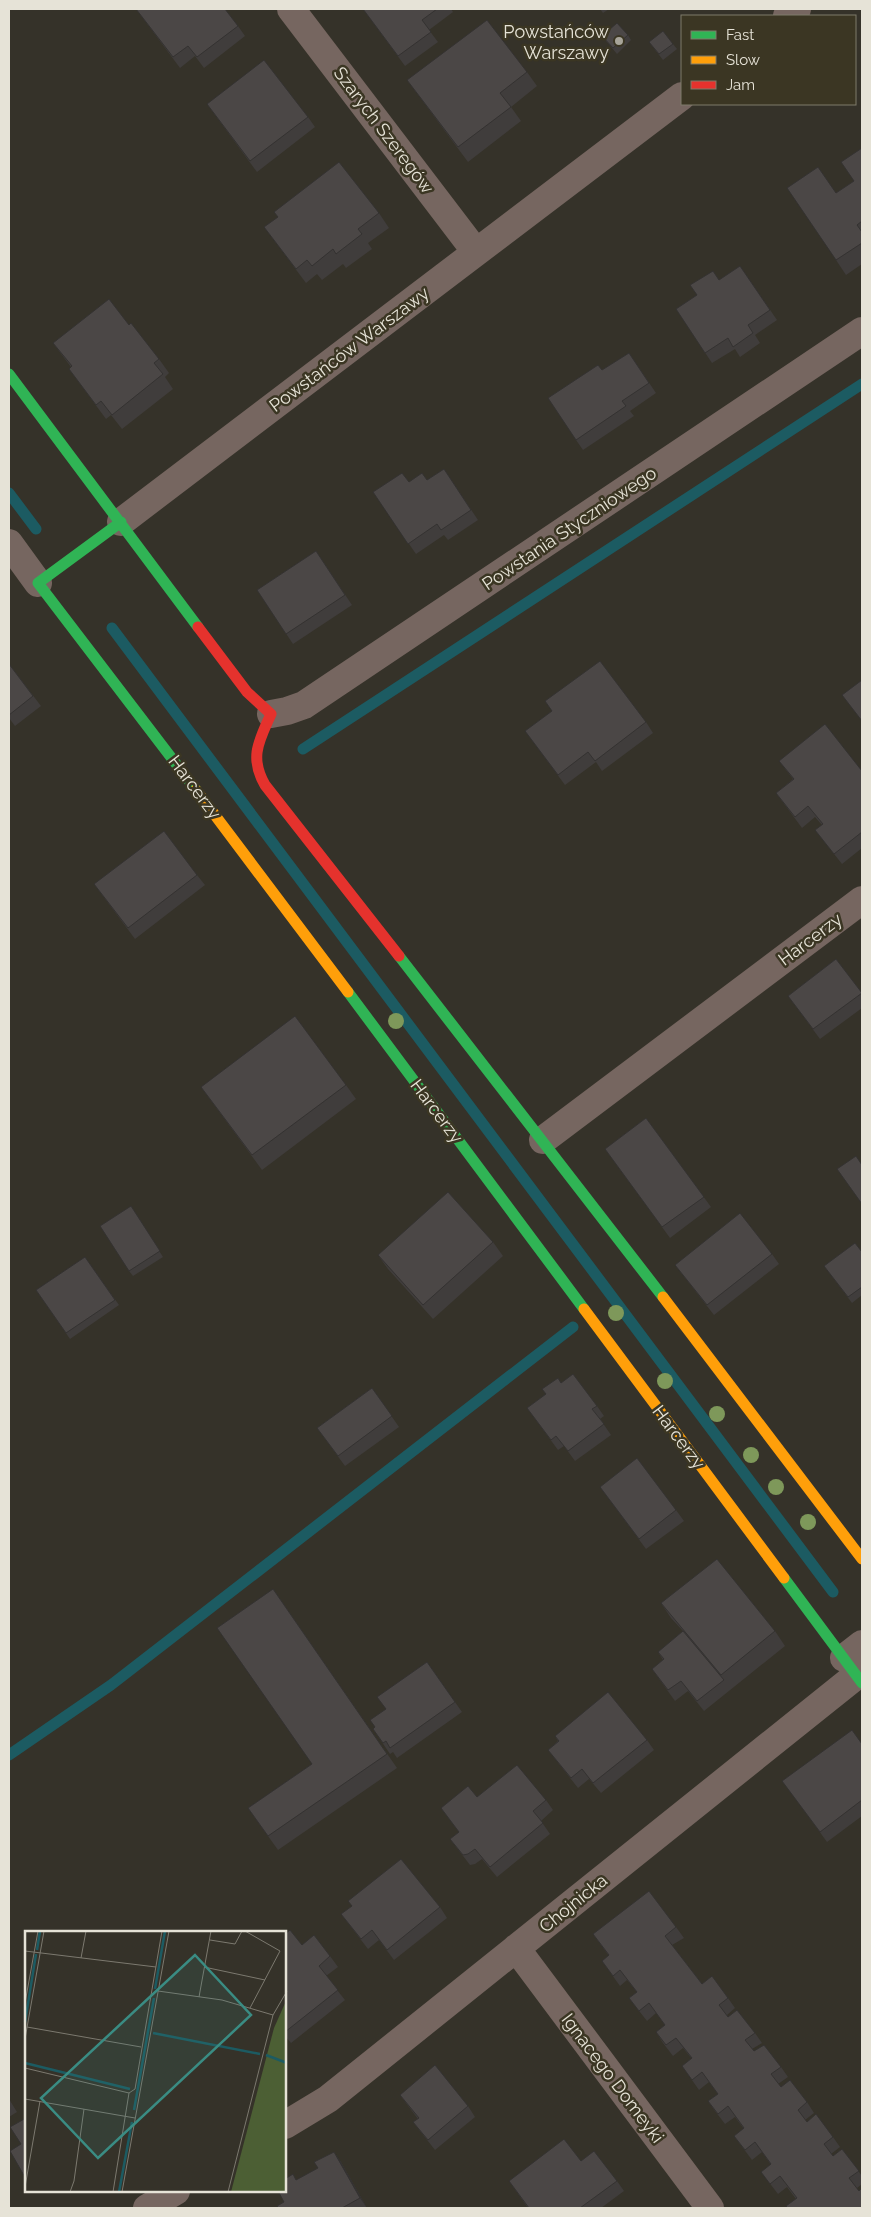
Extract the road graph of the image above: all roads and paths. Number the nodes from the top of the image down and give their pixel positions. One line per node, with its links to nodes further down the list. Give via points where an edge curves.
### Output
1 (291, 9): 3 (street, Szarych Szeregów)
2 (681, 97): 3 (street, Powstańców Warszawy)
3 (476, 252): 6 (street, Powstańców Warszawy)
4 (862, 331): 9 (street, Powstania Styczniowego, via 304,705)
5 (9, 374): 6 (street)
6 (121, 522): 8 (street, Powstańców Warszawy); 9 (street, via 247,692)
7 (9, 543): 8 (street, Harcerzy)
8 (38, 583): 13 (street, Harcerzy)
9 (271, 714): 11 (street, via 256,748 258,775)
10 (862, 900): 11 (street, Harcerzy)
11 (543, 1140): 12 (street)
12 (862, 1559)
13 (856, 1665): 14 (street, Chojnicka)
14 (516, 1948): 15 (street, Chojnicka, via 328,2099); 17 (street, Ignacego Domeyki)
15 (286, 2124)
16 (174, 2192): 18 (street)
17 (703, 2206)
18 (146, 2208)

